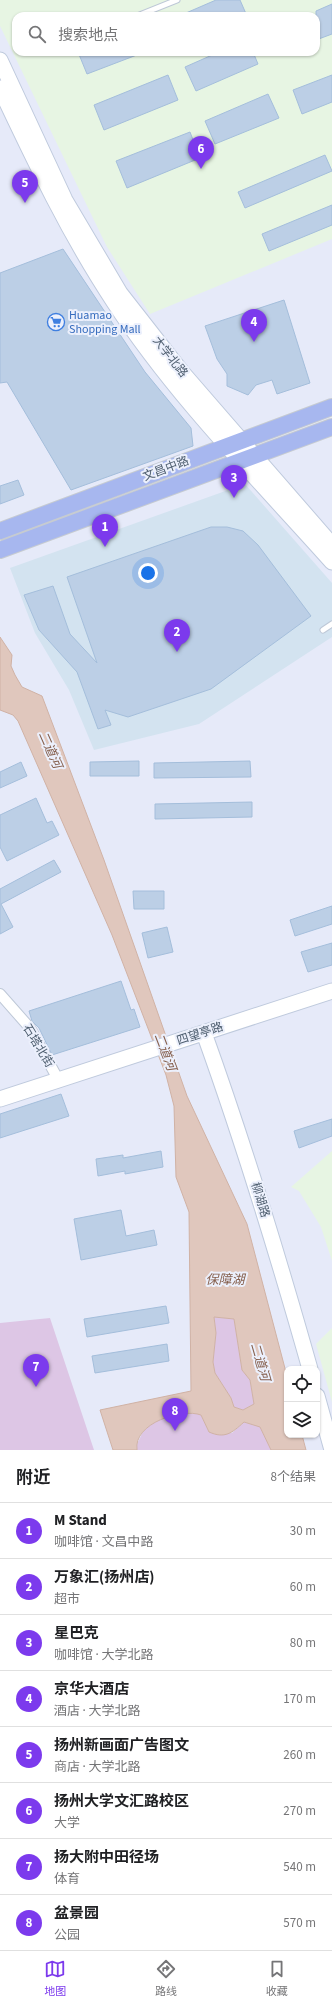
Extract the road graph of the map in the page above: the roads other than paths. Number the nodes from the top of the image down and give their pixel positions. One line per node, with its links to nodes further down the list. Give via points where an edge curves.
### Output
1 (177, 0): 2 (lane)
2 (147, 12)
3 (0, 60): 7 (street, 大学北路, via 66,200 120,293)
4 (0, 88): 7 (street, 大学北路, via 54,203 114,302 172,381)
5 (332, 407): 7 (main road, 文昌中路)
6 (332, 427): 8 (main road, 文昌中路)
7 (234, 444): 8 (street, 大学北路); 9 (main road, 文昌中路)
8 (248, 459): 10 (street, 大学北路); 11 (main road, 文昌中路); 12 (street, 大学北路)
9 (0, 531)
10 (332, 545)
11 (0, 550)
12 (332, 562)
13 (332, 624): 14 (lane)
14 (323, 630)
15 (332, 991): 17 (street, 四望亭路)
16 (0, 994): 18 (street, 石塔北街, via 30,1028)
17 (204, 1033): 18 (street, 四望亭路); 20 (street, 柳湖路, via 242,1142)
18 (59, 1081): 19 (street, 四望亭路)
19 (0, 1099)
20 (309, 1366)
21 (319, 1402): 22 (street)
22 (332, 1450)

